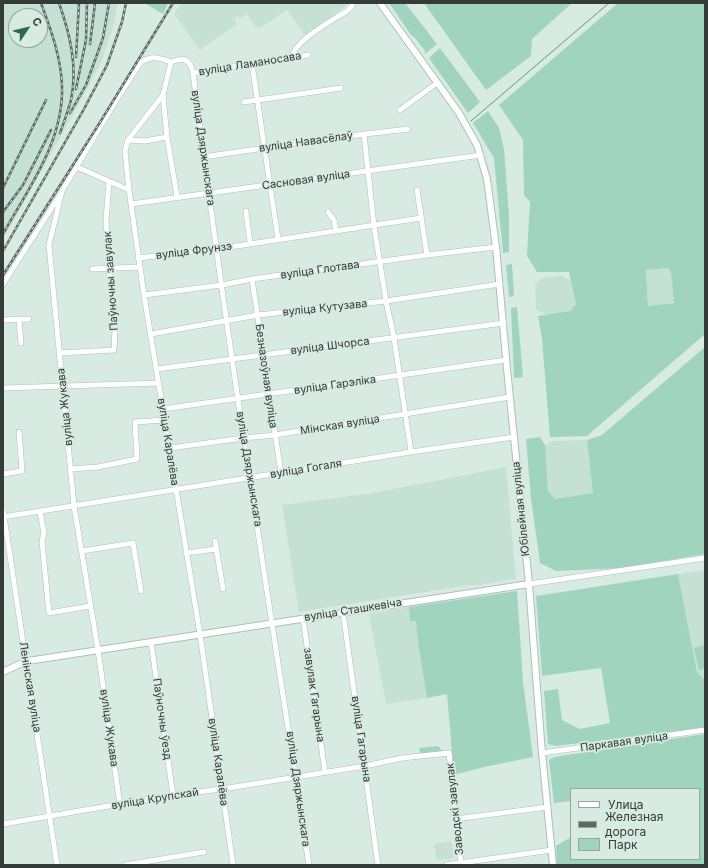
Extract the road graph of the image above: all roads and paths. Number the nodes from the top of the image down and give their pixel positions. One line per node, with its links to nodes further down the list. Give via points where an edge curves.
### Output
1 (353, 3): 4 (street, via 352,7 303,42 294,50)
2 (380, 3): 8 (main road, Юбілейная вуліца)
3 (308, 55): 4 (street, вуліца Ламаносава)
4 (291, 58): 6 (street, вуліца Ламаносава)
5 (171, 62): 7 (street, via 185,59 191,64); 10 (street); 21 (street, вуліца Жукава, via 154,57 141,62)
6 (252, 64): 7 (street, вуліца Ламаносава); 11 (street)
7 (193, 73): 20 (street, вуліца Дзяржынскага)
8 (437, 83): 13 (street); 19 (main road, Юбілейная вуліца, via 459,113)
9 (341, 88): 11 (street)
10 (163, 95): 16 (street); 17 (street)
11 (258, 101): 12 (street); 18 (street)
12 (244, 102)
13 (400, 110)
14 (408, 129): 15 (street, вуліца Навасёлаў)
15 (364, 135): 18 (street, вуліца Навасёлаў); 22 (street)
16 (167, 138): 17 (street); 29 (street)
17 (128, 140): 25 (street, вуліца Каралёва, via 125,151)
18 (264, 148): 20 (street, вуліца Навасёлаў); 24 (street)
19 (481, 155): 22 (street, Сасновая вуліца); 38 (main road, Юбілейная вуліца, via 490,192)
20 (203, 157): 28 (street, вуліца Дзяржынскага)
21 (77, 167): 23 (street); 27 (street, вуліца Жукава)
22 (367, 171): 24 (street, Сасновая вуліца); 34 (street)
23 (108, 182): 25 (street); 45 (street, Паўночны завулак, via 106,221)
24 (269, 185): 28 (street, Сасновая вуліца); 36 (street)
25 (129, 190): 30 (street, вуліца Каралёва)
26 (417, 190): 33 (street)
27 (62, 191): 47 (street); 61 (street, вуліца Жукава, via 49,245)
28 (209, 194): 29 (street, Сасновая вуліца); 39 (street, вуліца Дзяржынскага)
29 (177, 196): 30 (street, Сасновая вуліца)
30 (131, 204): 41 (street, вуліца Каралёва)
31 (246, 211): 37 (street)
32 (328, 212): 35 (street, via 334,220)
33 (421, 218): 34 (street, вуліца Фрунзэ); 40 (street)
34 (374, 226): 35 (street, вуліца Фрунзэ); 42 (street)
35 (336, 231): 36 (street, вуліца Фрунзэ)
36 (278, 239): 37 (street, вуліца Фрунзэ)
37 (250, 244): 39 (street, вуліца Фрунзэ)
38 (496, 247): 40 (street, вуліца Глотава); 48 (main road, Юбілейная вуліца)
39 (217, 248): 41 (street, вуліца Фрунзэ); 49 (street, вуліца Дзяржынскага)
40 (427, 255): 42 (street, вуліца Глотава)
41 (138, 258): 43 (street, вуліца Каралёва)
42 (381, 262): 46 (street, вуліца Глотава); 51 (street)
43 (140, 267): 45 (street); 50 (street, вуліца Каралёва)
44 (92, 269): 45 (street)
45 (109, 269): 61 (street, Паўночны завулак, via 115,329 114,350)
46 (252, 279): 49 (street, вуліца Глотава); 52 (street, Безназоўная вуліца)
47 (3, 284)
48 (500, 284): 51 (street, вуліца Кутузава); 57 (main road, Юбілейная вуліца)
49 (222, 285): 50 (street, вуліца Глотава); 56 (street, вуліца Дзяржынскага)
50 (144, 295): 58 (street, вуліца Каралёва)
51 (386, 301): 52 (street, вуліца Кутузава); 59 (street)
52 (258, 315): 56 (street, вуліца Кутузава); 62 (street, Безназоўная вуліца)
53 (19, 319): 54 (street); 55 (street); 60 (street)
54 (29, 319)
55 (3, 320)
56 (227, 320): 58 (street, вуліца Кутузава); 63 (street, вуліца Дзяржынскага)
57 (504, 323): 59 (street, вуліца Шчорса); 64 (main road, Юбілейная вуліца)
58 (151, 334): 65 (street, вуліца Каралёва)
59 (394, 338): 62 (street, вуліца Шчорса); 66 (street)
60 (21, 343)
61 (59, 353): 68 (street, вуліца Жукава)
62 (263, 355): 63 (street, вуліца Шчорса); 70 (street, Безназоўная вуліца)
63 (232, 359): 65 (street, вуліца Шчорса); 72 (street, вуліца Дзяржынскага)
64 (506, 360): 66 (street, вуліца Гарэліка); 71 (main road, Юбілейная вуліца)
65 (157, 369): 67 (street, вуліца Каралёва)
66 (400, 376): 70 (street, вуліца Гарэліка); 74 (street)
67 (159, 383): 68 (street); 73 (street, вуліца Каралёва)
68 (62, 386): 69 (street); 82 (street, вуліца Жукава)
69 (3, 388)
70 (269, 393): 72 (street, вуліца Гарэліка); 77 (street, Безназоўная вуліца)
71 (510, 397): 74 (street, Мінская вуліца); 79 (main road, Юбілейная вуліца)
72 (238, 398): 73 (street, вуліца Гарэліка); 78 (street, вуліца Дзяржынскага)
73 (164, 409): 75 (street, вуліца Каралёва)
74 (406, 414): 77 (street, Мінская вуліца); 81 (street)
75 (165, 420): 80 (street, вуліца Каралёва); 82 (street, via 135,422 137,459)
76 (19, 432): 84 (street, via 22,471)
77 (275, 435): 78 (street, Мінская вуліца); 83 (street, Безназоўная вуліца)
78 (244, 438): 80 (street, Мінская вуліца); 85 (street, вуліца Дзяржынскага)
79 (514, 438): 81 (street, вуліца Гогаля); 96 (main road, Юбілейная вуліца)
80 (170, 448): 86 (street, вуліца Каралёва)
81 (411, 452): 83 (street, вуліца Гогаля)
82 (71, 470): 87 (street, вуліца Жукава)
83 (281, 472): 85 (street, вуліца Гогаля)
84 (3, 474)
85 (250, 478): 86 (street, вуліца Гогаля); 102 (street, вуліца Дзяржынскага)
86 (176, 490): 87 (street, вуліца Гогаля); 94 (street, вуліца Каралёва)
87 (74, 506): 89 (street, вуліца Гогаля); 93 (street, вуліца Жукава)
88 (3, 510): 90 (street, Ленінская вуліца)
89 (40, 512): 90 (street, вуліца Гогаля); 99 (street, via 44,533 42,541 49,613)
90 (4, 517): 106 (street, Ленінская вуліца)
91 (215, 541): 92 (street)
92 (216, 549): 94 (street); 97 (street)
93 (82, 551): 98 (street, via 133,543); 99 (street, вуліца Жукава)
94 (186, 553): 103 (street, вуліца Каралёва)
95 (705, 558): 96 (street, вуліца Сташкевіча)
96 (529, 584): 100 (main road, вуліца Сташкевіча); 110 (main road, Юбілейная вуліца)
97 (222, 589)
98 (141, 591)
99 (90, 606): 105 (street, вуліца Жукава)
100 (343, 612): 101 (main road, вуліца Сташкевіча); 111 (street, вуліца Гагарына)
101 (303, 618): 102 (main road, вуліца Сташкевіча); 112 (street, завулак Гагарына)
102 (273, 622): 103 (main road, вуліца Сташкевіча); 113 (street, вуліца Дзяржынскага)
103 (200, 634): 104 (main road, вуліца Сташкевіча); 114 (street, вуліца Каралёва)
104 (151, 642): 105 (main road, вуліца Сташкевіча); 115 (street, Паўночны ўезд)
105 (98, 650): 106 (main road, вуліца Сташкевіча); 116 (street, вуліца Жукава)
106 (26, 661): 107 (main road, вуліца Сташкевіча); 118 (street, Ленінская вуліца)
107 (3, 672)
108 (705, 730): 110 (street, Паркавая вуліца)
109 (449, 753): 111 (street, вуліца Крупскай, via 402,758); 119 (street, Заводскі завулак)
110 (542, 753): 117 (main road, Юбілейная вуліца)
111 (365, 766): 112 (street, вуліца Крупскай); 128 (street, вуліца Гагарына)
112 (325, 772): 113 (street, вуліца Крупскай)
113 (296, 777): 114 (street, вуліца Крупскай); 127 (street, вуліца Дзяржынскага)
114 (222, 789): 115 (street, вуліца Крупскай); 126 (street, вуліца Каралёва)
115 (173, 795): 116 (street, вуліца Крупскай)
116 (120, 804): 118 (street, вуліца Крупскай)
117 (548, 807): 119 (street); 121 (main road, Юбілейная вуліца)
118 (50, 817): 120 (street, вуліца Крупскай); 124 (street, Ленінская вуліца)
119 (455, 819): 123 (street, Заводскі завулак)
120 (3, 824)
121 (552, 850): 123 (street); 130 (main road, Юбілейная вуліца)
122 (204, 852): 125 (street)
123 (461, 864): 129 (street)
124 (57, 865)
125 (125, 865)
126 (233, 865)
127 (309, 865)
128 (378, 865)
129 (446, 865)
130 (553, 865)

